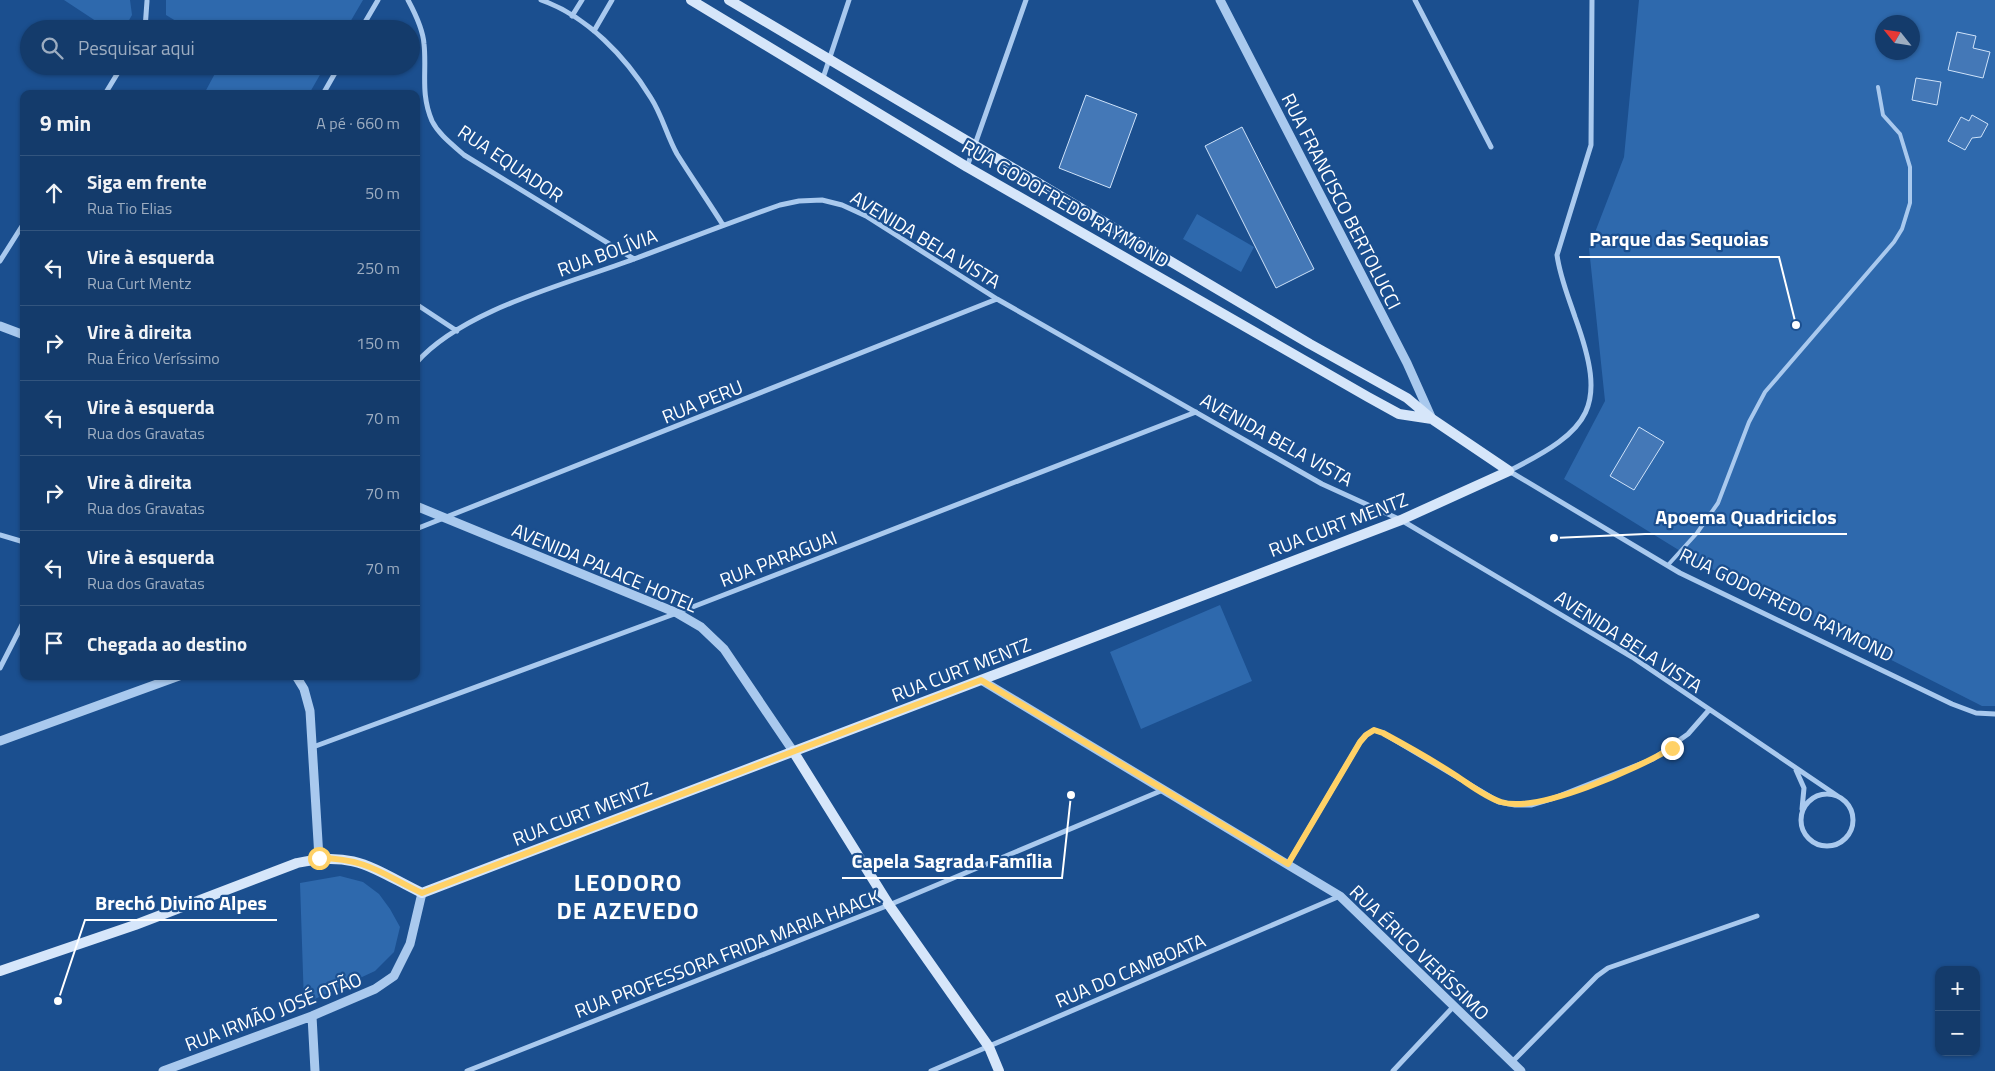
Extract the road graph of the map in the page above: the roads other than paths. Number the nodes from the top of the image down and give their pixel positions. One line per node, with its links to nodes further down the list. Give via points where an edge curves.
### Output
1 (378, 0): 16 (street)
2 (408, 0): 17 (street, RUA EQUADOR)
3 (541, 0): 14 (street)
4 (582, 0): 14 (street)
5 (612, 0): 19 (street)
6 (691, 0): 23 (main road, RUA GODOFREDO RAYMOND)
7 (729, 0): 20 (main road, RUA GODOFREDO RAYMOND)
8 (849, 0): 20 (street)
9 (1026, 0): 27 (street)
10 (1220, 0): 42 (street, RUA FRANCISCO BERTOLUCCI, via 1408,363)
11 (1415, 0): 28 (street)
12 (1592, 0): 43 (street, via 1590,145 1557,255 1559,272 1588,358 1592,398 1567,438)
13 (148, 1): 15 (street)
14 (572, 16): 19 (street)
15 (146, 20)
16 (366, 20)
17 (417, 20)
18 (420, 26): 33 (street, RUA EQUADOR, via 424,43 426,102 432,122 446,139 464,155)
19 (594, 31): 31 (street, via 652,99 677,152)
20 (829, 59): 23 (street); 27 (main road, RUA GODOFREDO RAYMOND)
21 (117, 75): 25 (street)
22 (334, 75): 26 (street)
23 (824, 78): 29 (main road, RUA GODOFREDO RAYMOND)
24 (1878, 87): 50 (lane, via 1882,115 1900,134 1910,167 1910,203 1902,229 1765,392 1748,422 1718,503 1697,533)
25 (107, 90)
26 (325, 90)
27 (974, 147): 29 (street); 42 (main road, RUA GODOFREDO RAYMOND, via 1407,398)
28 (1491, 147)
29 (967, 167): 42 (main road, RUA GODOFREDO RAYMOND, via 1399,414)
30 (822, 200): 31 (street, RUA BOLÍVIA, via 780,205); 35 (street, AVENIDA BELA VISTA, via 866,216)
31 (723, 225): 33 (street, RUA BOLÍVIA)
32 (20, 229): 34 (street)
33 (634, 259): 38 (street, RUA BOLÍVIA, via 522,299)
34 (0, 261)
35 (998, 299): 41 (street, AVENIDA BELA VISTA); 45 (street, RUA PERU)
36 (420, 307): 38 (street)
37 (0, 326): 39 (street)
38 (457, 331): 40 (street, RUA BOLÍVIA)
39 (20, 334)
40 (420, 359)
41 (1196, 412): 46 (street, AVENIDA BELA VISTA, via 1322,484); 51 (street, RUA PARAGUAI)
42 (1432, 419): 43 (main road, RUA GODOFREDO RAYMOND)
43 (1509, 472): 46 (main road, RUA CURT MENTZ); 50 (street, RUA GODOFREDO RAYMOND)
44 (420, 508): 45 (street, AVENIDA PALACE HOTEL)
45 (444, 518): 47 (street, RUA PERU); 51 (street, AVENIDA PALACE HOTEL)
46 (1401, 520): 56 (main road, RUA CURT MENTZ); 57 (street, AVENIDA BELA VISTA, via 1632,656)
47 (420, 527)
48 (0, 535): 49 (street)
49 (20, 541)
50 (1668, 564): 58 (street, RUA GODOFREDO RAYMOND, via 1680,573 1952,704 1976,713)
51 (677, 613): 60 (street, RUA PARAGUAI); 61 (street, AVENIDA PALACE HOTEL, via 701,627 724,649)
52 (20, 630): 53 (street)
53 (0, 668)
54 (168, 680): 59 (street)
55 (298, 680): 60 (street, via 310,711)
56 (981, 680): 61 (main road, RUA CURT MENTZ); 63 (street, RUA ÉRICO VERÍSSIMO)
57 (1709, 710): 62 (street, AVENIDA BELA VISTA); 67 (street, via 1688,734 1652,759 1531,804 1499,802 1374,730 1360,742)
58 (1995, 714)
59 (1, 740)
60 (313, 747): 66 (street)
61 (793, 751): 68 (main road, RUA CURT MENTZ); 70 (main road, AVENIDA PALACE HOTEL)
62 (1793, 766): 64 (street, AVENIDA BELA VISTA); 65 (street, via 1804,788)
63 (1164, 790): 67 (street, RUA ÉRICO VERÍSSIMO); 70 (street, RUA PROFESSORA FRIDA MARIA HAACK)
64 (1839, 797): 65 (street, via 1830,794 1814,797 1807,802); 65 (street, AVENIDA BELA VISTA, via 1846,802 1853,818 1848,836 1841,842 1817,844 1804,833)
65 (1801, 817)
66 (319, 858): 68 (main road, via 361,862); 72 (main road, via 297,863 135,926)
67 (1288, 864): 69 (street, RUA ÉRICO VERÍSSIMO)
68 (422, 893): 74 (street, RUA IRMÃO JOSÉ OTÃO, via 410,944 394,976 375,989)
69 (1340, 896): 73 (street, RUA ÉRICO VERÍSSIMO); 75 (street, RUA DO CAMBOATA)
70 (889, 905): 75 (main road, AVENIDA PALACE HOTEL); 79 (street, RUA PROFESSORA FRIDA MARIA HAACK)
71 (1757, 916): 76 (street, via 1608,968)
72 (0, 971)
73 (1454, 1006): 76 (street, RUA ÉRICO VERÍSSIMO); 82 (street)
74 (312, 1016): 77 (street, RUA IRMÃO JOSÉ OTÃO); 78 (street)
75 (989, 1047): 80 (street, RUA DO CAMBOATA); 81 (main road, AVENIDA PALACE HOTEL)
76 (1512, 1062): 83 (street, RUA ÉRICO VERÍSSIMO)
77 (163, 1071)
78 (315, 1071)
79 (467, 1071)
80 (931, 1071)
81 (999, 1071)
82 (1393, 1071)
83 (1521, 1071)

